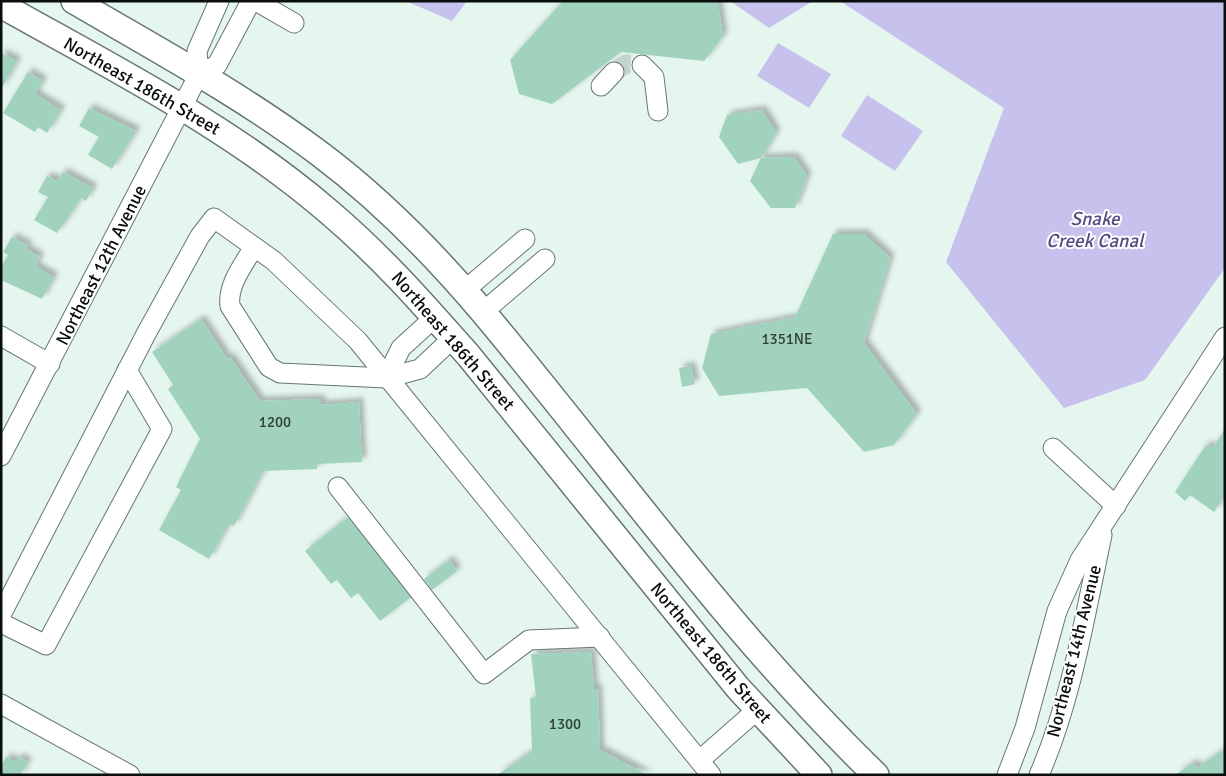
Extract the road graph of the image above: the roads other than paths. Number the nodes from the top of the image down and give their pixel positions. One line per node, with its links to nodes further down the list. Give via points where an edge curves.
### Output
1 (74, 1): 9 (main road)
2 (219, 1): 9 (street, via 198,51)
3 (251, 1): 9 (street, via 217,65)
4 (256, 1): 6 (street)
5 (1, 4): 11 (main road, Northeast 186th Street)
6 (294, 23)
7 (642, 65): 12 (street, via 654,77)
8 (614, 72): 10 (street)
9 (199, 74): 11 (street, Northeast 12th Avenue); 16 (main road, via 274,122 346,175 409,232)
10 (601, 86)
11 (182, 109): 18 (main road, Northeast 186th Street, via 254,154 330,212 388,266); 22 (street, Northeast 12th Avenue)
12 (658, 111)
13 (525, 239): 16 (street)
14 (254, 247): 23 (street, via 214,218 200,236); 24 (street, via 358,341); 24 (street, via 237,276 229,296 230,306 269,367 280,373 302,376)
15 (545, 259): 17 (street)
16 (465, 290): 17 (main road); 18 (main road)
17 (483, 312): 21 (main road); 39 (main road, via 766,660)
18 (435, 317): 21 (main road, Northeast 186th Street); 24 (street, via 401,348)
19 (1, 336): 22 (street)
20 (1225, 337): 28 (street, Northeast 14th Avenue)
21 (453, 338): 24 (street, via 420,369); 34 (main road, Northeast 186th Street)
22 (50, 364): 26 (street, Northeast 12th Avenue)
23 (127, 370): 30 (street); 31 (street, via 162,429 46,645)
24 (381, 378): 32 (street)
25 (1053, 448): 28 (street)
26 (1, 456)
27 (338, 487): 32 (street, via 484,674 529,640)
28 (1116, 506): 29 (street, Northeast 14th Avenue)
29 (1104, 525): 40 (street, Northeast 14th Avenue, via 1080,560 1057,611 1025,728); 41 (street, Northeast 14th Avenue, via 1078,649 1050,749)
30 (1, 615)
31 (1, 623)
32 (600, 637): 35 (street)
33 (1, 704): 37 (street)
34 (757, 710): 35 (street); 36 (main road, Northeast 186th Street)
35 (700, 760): 38 (street)
36 (811, 772)
37 (130, 775)
38 (711, 775)
39 (876, 775)
40 (1007, 775)
41 (1039, 775)

